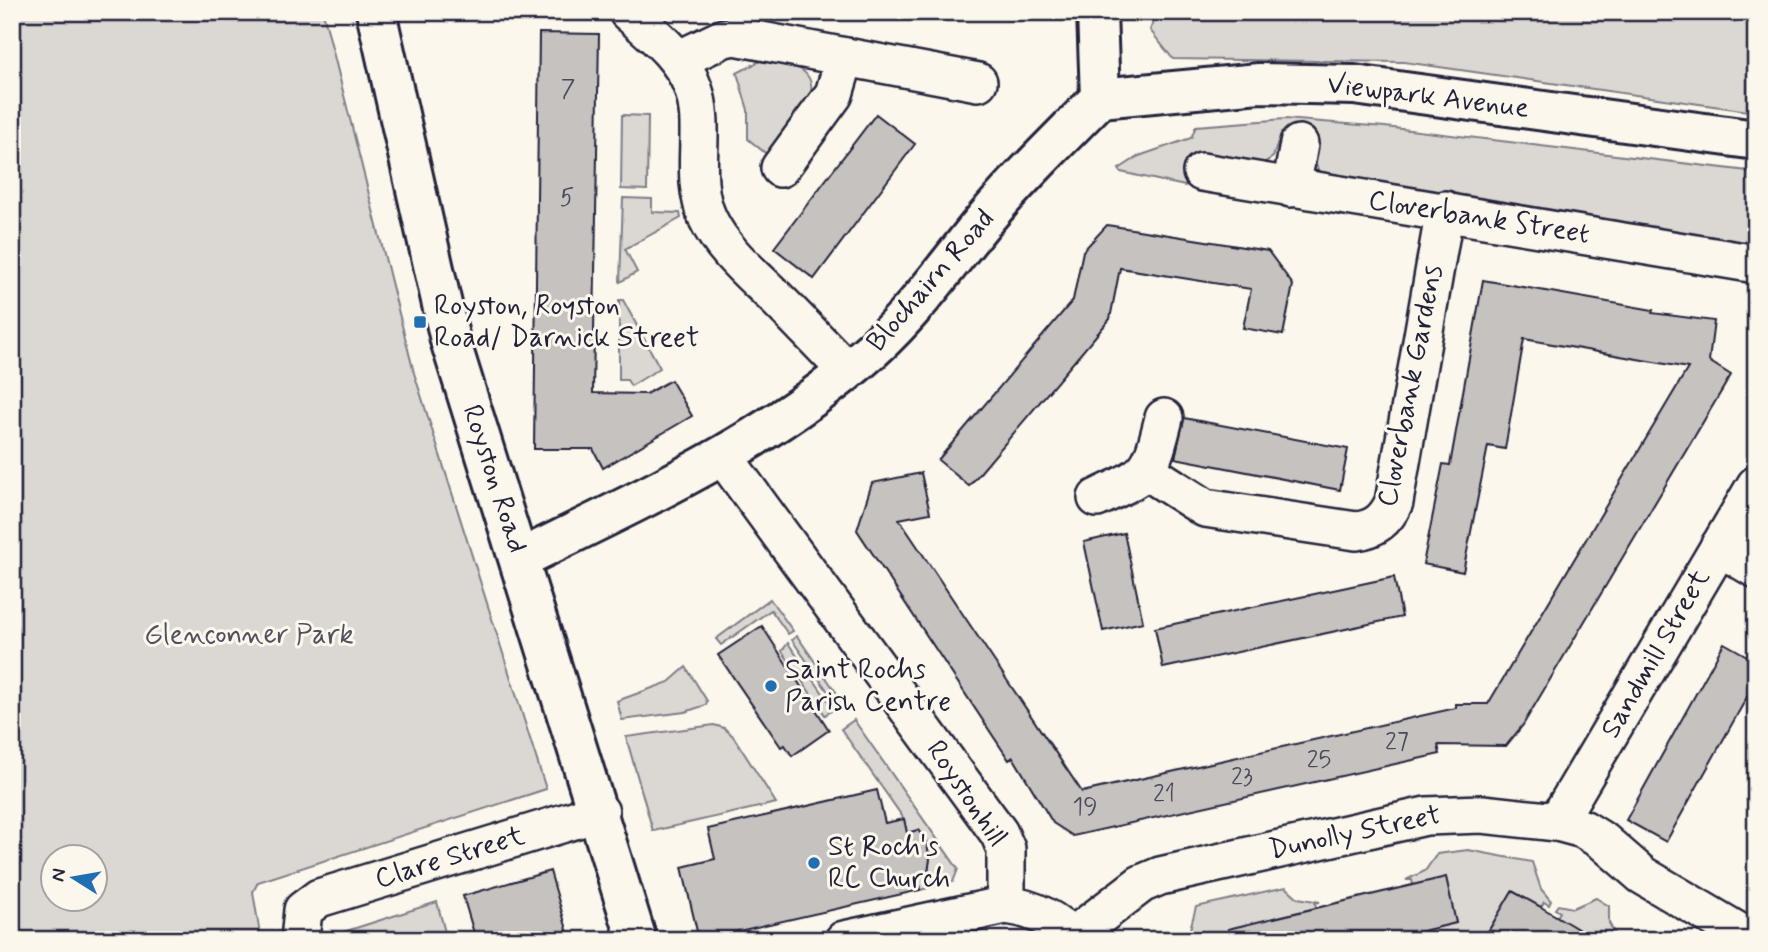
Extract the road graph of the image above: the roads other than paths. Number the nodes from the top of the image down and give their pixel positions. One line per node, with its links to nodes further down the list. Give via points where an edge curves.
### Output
1 (376, 12): 22 (street, Royston Road, via 450,340)
2 (628, 12): 5 (street)
3 (1097, 12): 7 (street)
4 (845, 57): 5 (street, via 735,36); 6 (street); 10 (street, via 834,94)
5 (678, 60): 15 (street, via 696,101 698,185 708,219 742,265)
6 (978, 82)
7 (1100, 98): 8 (street, Viewpark Avenue, via 1259,83 1354,85); 15 (street, Blochairn Road, via 1005,197 902,322)
8 (1756, 140)
9 (1299, 144): 12 (street)
10 (779, 168)
11 (1202, 172): 12 (street, Cloverbank Street)
12 (1291, 188): 13 (street, Cloverbank Street)
13 (1445, 210): 14 (street, Cloverbank Street); 18 (street, Cloverbank Gardens, via 1394,502 1383,520 1356,531 1216,510 1193,503)
14 (1756, 264)
15 (847, 371): 17 (street, Blochairn Road)
16 (1164, 418): 18 (street)
17 (723, 456): 22 (street, Blochairn Road); 26 (street, Roystonhill, via 999,833 1006,849)
18 (1147, 471): 20 (street)
19 (1756, 485): 21 (street, Sandmill Street)
20 (1097, 498)
21 (1719, 547): 23 (street); 25 (street, Sandmill Street)
22 (520, 559): 24 (street, Royston Road)
23 (1756, 569)
24 (600, 812): 27 (street, Clare Street, via 318,898); 29 (street, Royston Road)
25 (1557, 822): 28 (street, Dunolly Street, via 1462,812 1426,816 1160,876 1141,884); 31 (street, Dunolly Street, via 1595,836 1642,875)
26 (1006, 905): 28 (street, via 1040,914); 30 (street)
27 (302, 925)
28 (1073, 938)
29 (637, 940)
30 (844, 940)
31 (1752, 940)

